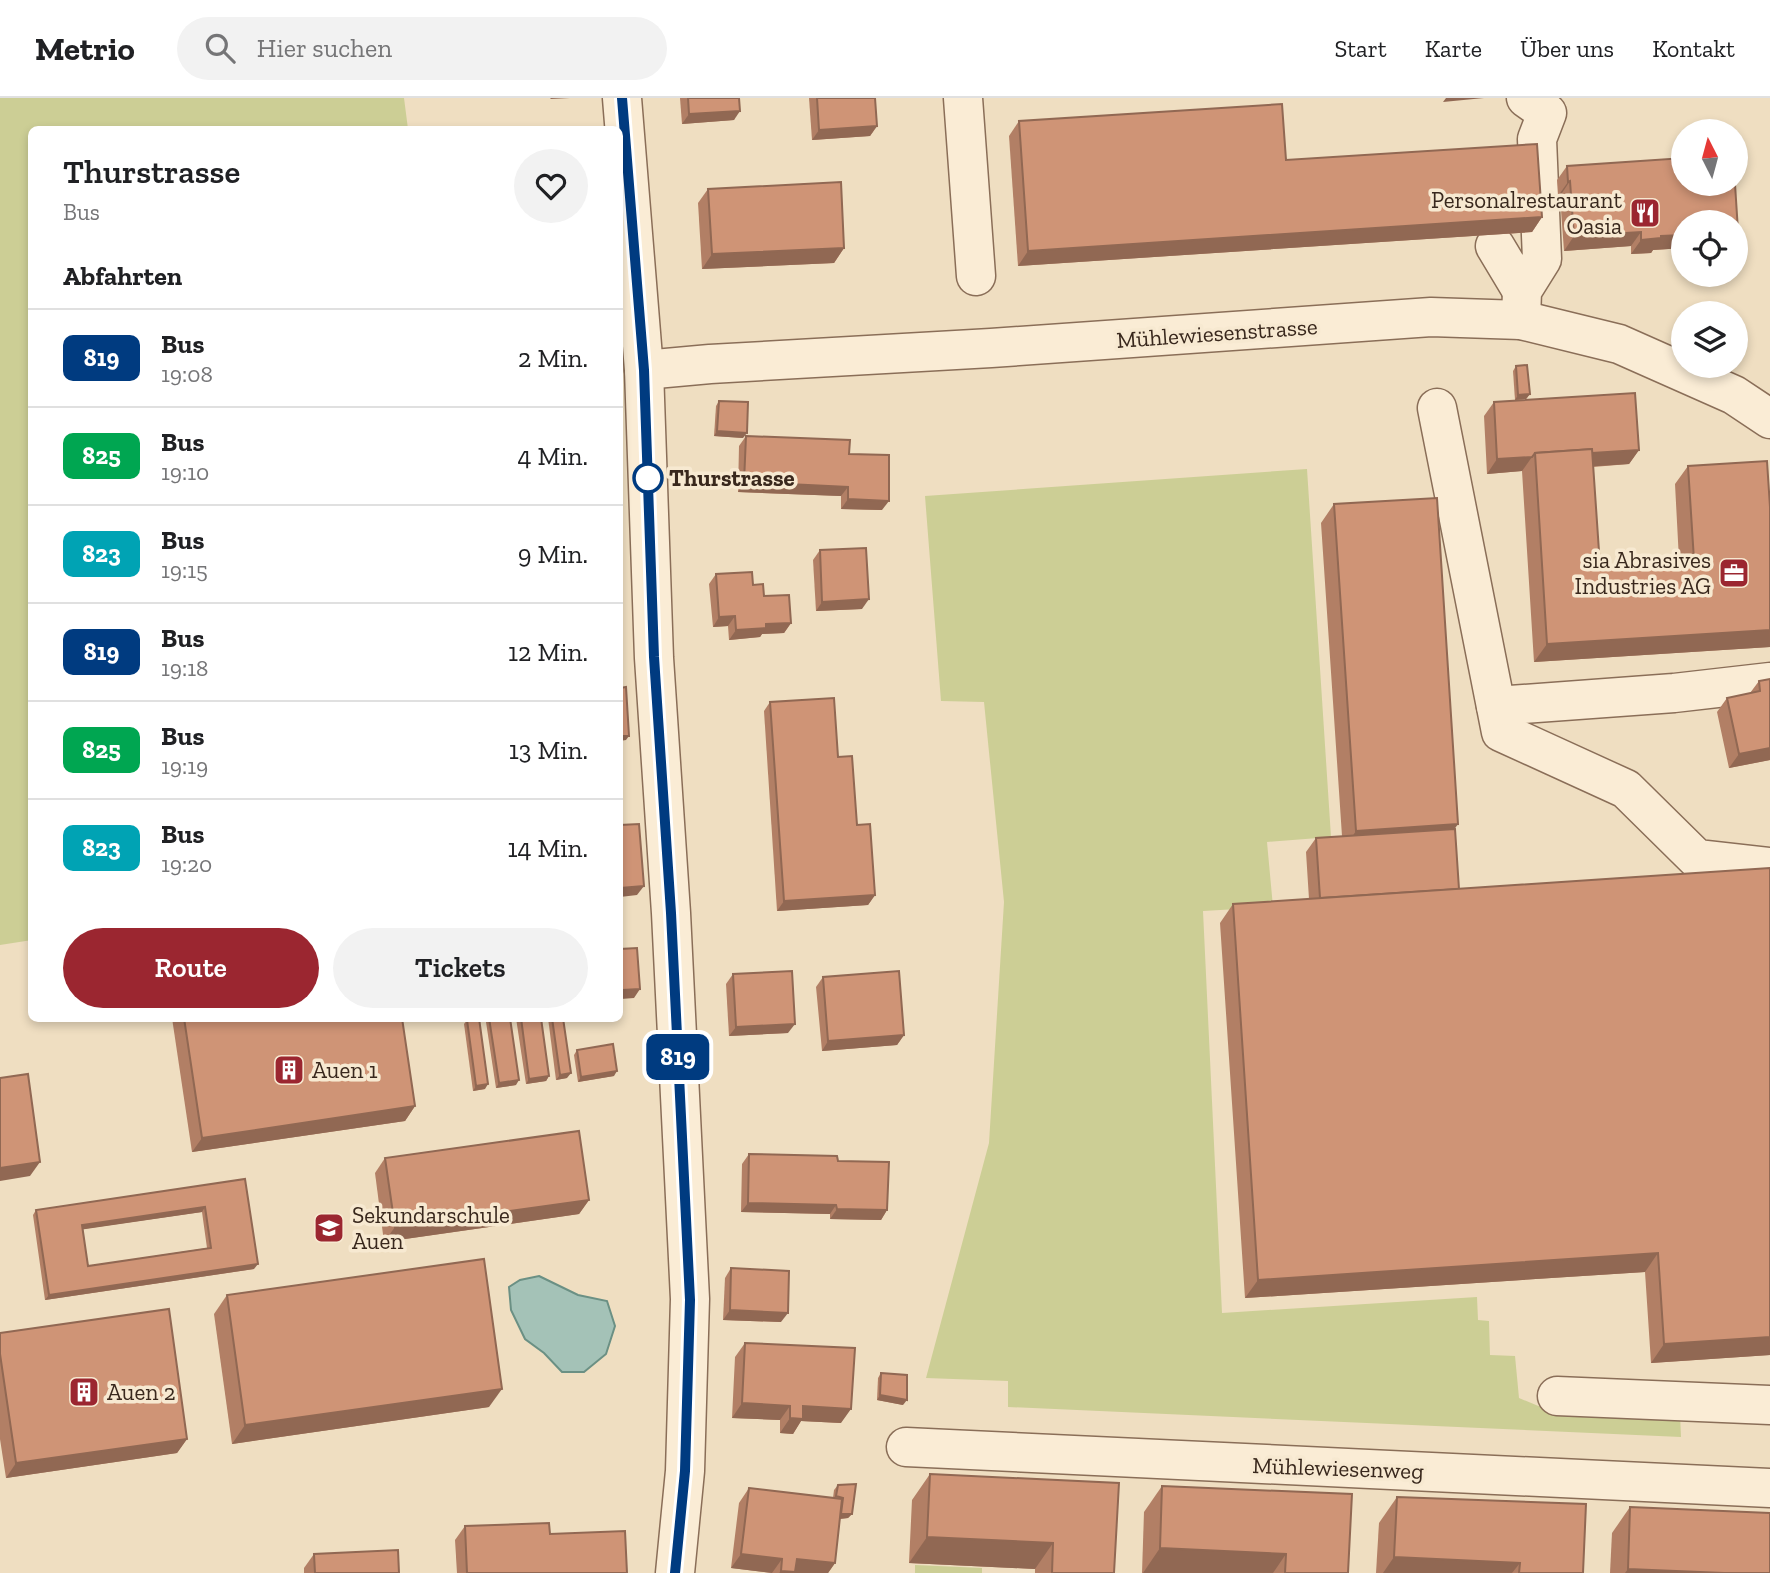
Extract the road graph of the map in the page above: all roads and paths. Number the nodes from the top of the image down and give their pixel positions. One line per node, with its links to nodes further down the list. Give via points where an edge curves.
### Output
1 (622, 98): 7 (street)
2 (963, 98): 5 (street)
3 (1547, 103): 6 (street, via 1537,139 1542,259)
4 (1495, 246): 6 (street)
5 (976, 276)
6 (1522, 306): 7 (street, Mühlewiesenstrasse, via 1431,317); 9 (street, Mühlewiesenstrasse, via 1734,395)
7 (644, 370): 17 (street, via 654,657 690,1300 685,1471)
8 (1437, 408): 11 (street)
9 (1770, 419)
10 (1770, 682): 11 (street)
11 (1496, 706): 12 (street, via 1501,732 1626,789 1697,859)
12 (1770, 867)
13 (1557, 1396): 14 (street)
14 (1770, 1405)
15 (906, 1447): 16 (street, Mühlewiesenweg)
16 (1770, 1488)
17 (675, 1573)

